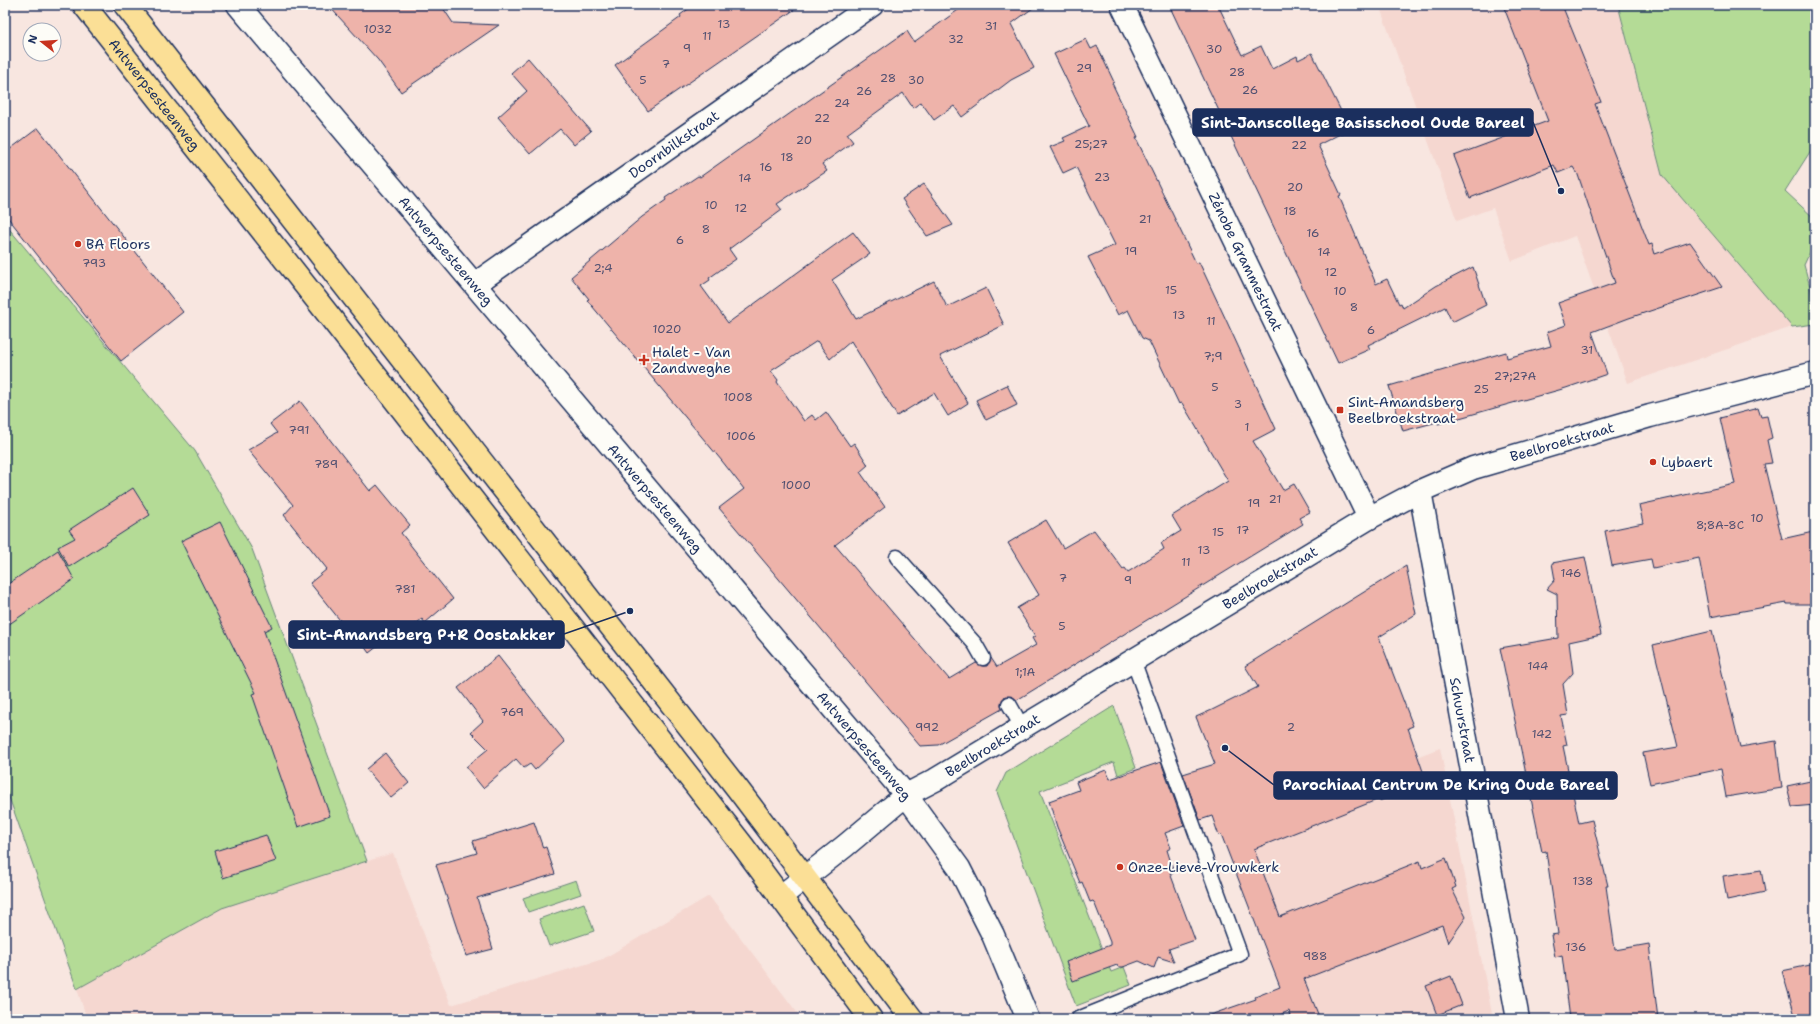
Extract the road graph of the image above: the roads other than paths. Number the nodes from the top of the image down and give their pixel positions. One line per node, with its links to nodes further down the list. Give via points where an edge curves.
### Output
1 (84, 5): 17 (main road, Antwerpsesteenweg, via 328,313)
2 (125, 5): 16 (main road)
3 (238, 5): 6 (street, Antwerpsesteenweg)
4 (872, 5): 6 (street, Doornbilkstraat)
5 (1122, 5): 9 (street, Zénobe Grammestraat)
6 (475, 284): 15 (street, Antwerpsesteenweg)
7 (1815, 373): 8 (street, Beelbroekstraat, via 1650,416 1473,468)
8 (1420, 492): 9 (street, Beelbroekstraat); 22 (street, Schuurstraat)
9 (1369, 518): 12 (street, Beelbroekstraat)
10 (897, 557): 11 (lane, via 975,644)
11 (983, 658)
12 (1133, 660): 14 (street, Beelbroekstraat); 21 (lane, via 1240,954)
13 (1009, 704): 14 (lane)
14 (1022, 727): 15 (street, Beelbroekstraat)
15 (906, 795): 16 (street, Beelbroekstraat); 20 (street, Antwerpsesteenweg, via 959,868 993,935)
16 (805, 878): 17 (street, Beelbroekstraat); 19 (main road)
17 (780, 897): 18 (main road, Antwerpsesteenweg)
18 (871, 1019)
19 (912, 1019)
20 (1028, 1019)
21 (1078, 1019)
22 (1518, 1019)

